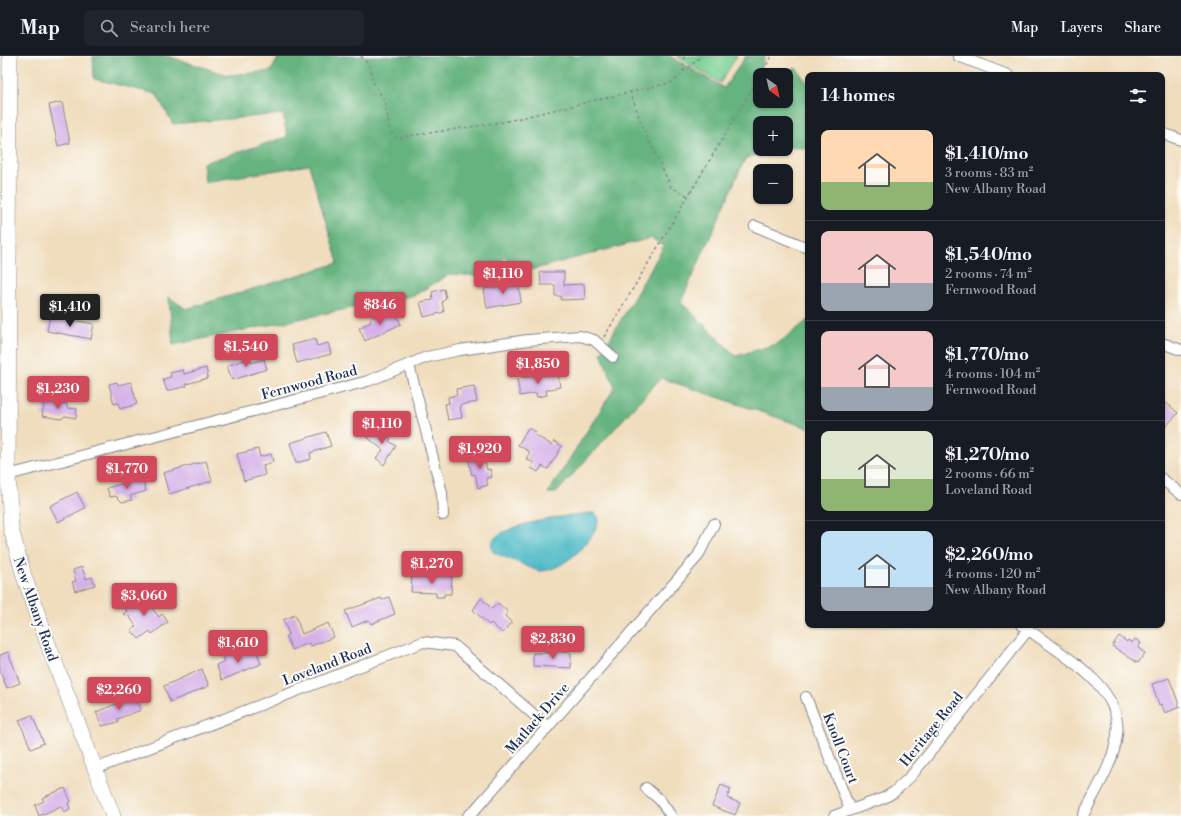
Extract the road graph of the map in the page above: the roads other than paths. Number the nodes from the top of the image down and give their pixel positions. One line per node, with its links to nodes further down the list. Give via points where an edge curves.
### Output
1 (10, 56): 12 (main road, New Albany Road)
2 (958, 56): 3 (street)
3 (1000, 72)
4 (1165, 134): 5 (street)
5 (1181, 140)
6 (755, 226): 7 (street)
7 (805, 247)
8 (1165, 344): 9 (street)
9 (1181, 350)
10 (613, 357): 11 (street, Fernwood Road, via 594,340 580,336 528,340 460,350)
11 (409, 364): 12 (street, Fernwood Road, via 368,381); 15 (street, via 442,493)
12 (8, 475): 21 (main road, New Albany Road, via 11,529 17,552 41,626)
13 (1165, 481): 14 (street)
14 (1181, 494)
15 (443, 515)
16 (714, 524): 20 (street, Matlack Drive, via 698,556)
17 (1024, 628): 23 (street, Heritage Road, via 911,776 884,798)
18 (1026, 628): 28 (street, via 1101,686 1114,710 1118,735 1112,758)
19 (806, 697): 23 (street, Knoll Court)
20 (548, 727): 21 (street, Loveland Road, via 455,646 423,642); 25 (street, Matlack Drive)
21 (95, 770): 24 (main road, New Albany Road)
22 (646, 788): 26 (street, via 660,800)
23 (850, 810): 27 (street, Heritage Road)
24 (113, 816)
25 (468, 816)
26 (671, 816)
27 (834, 816)
28 (1083, 816)

